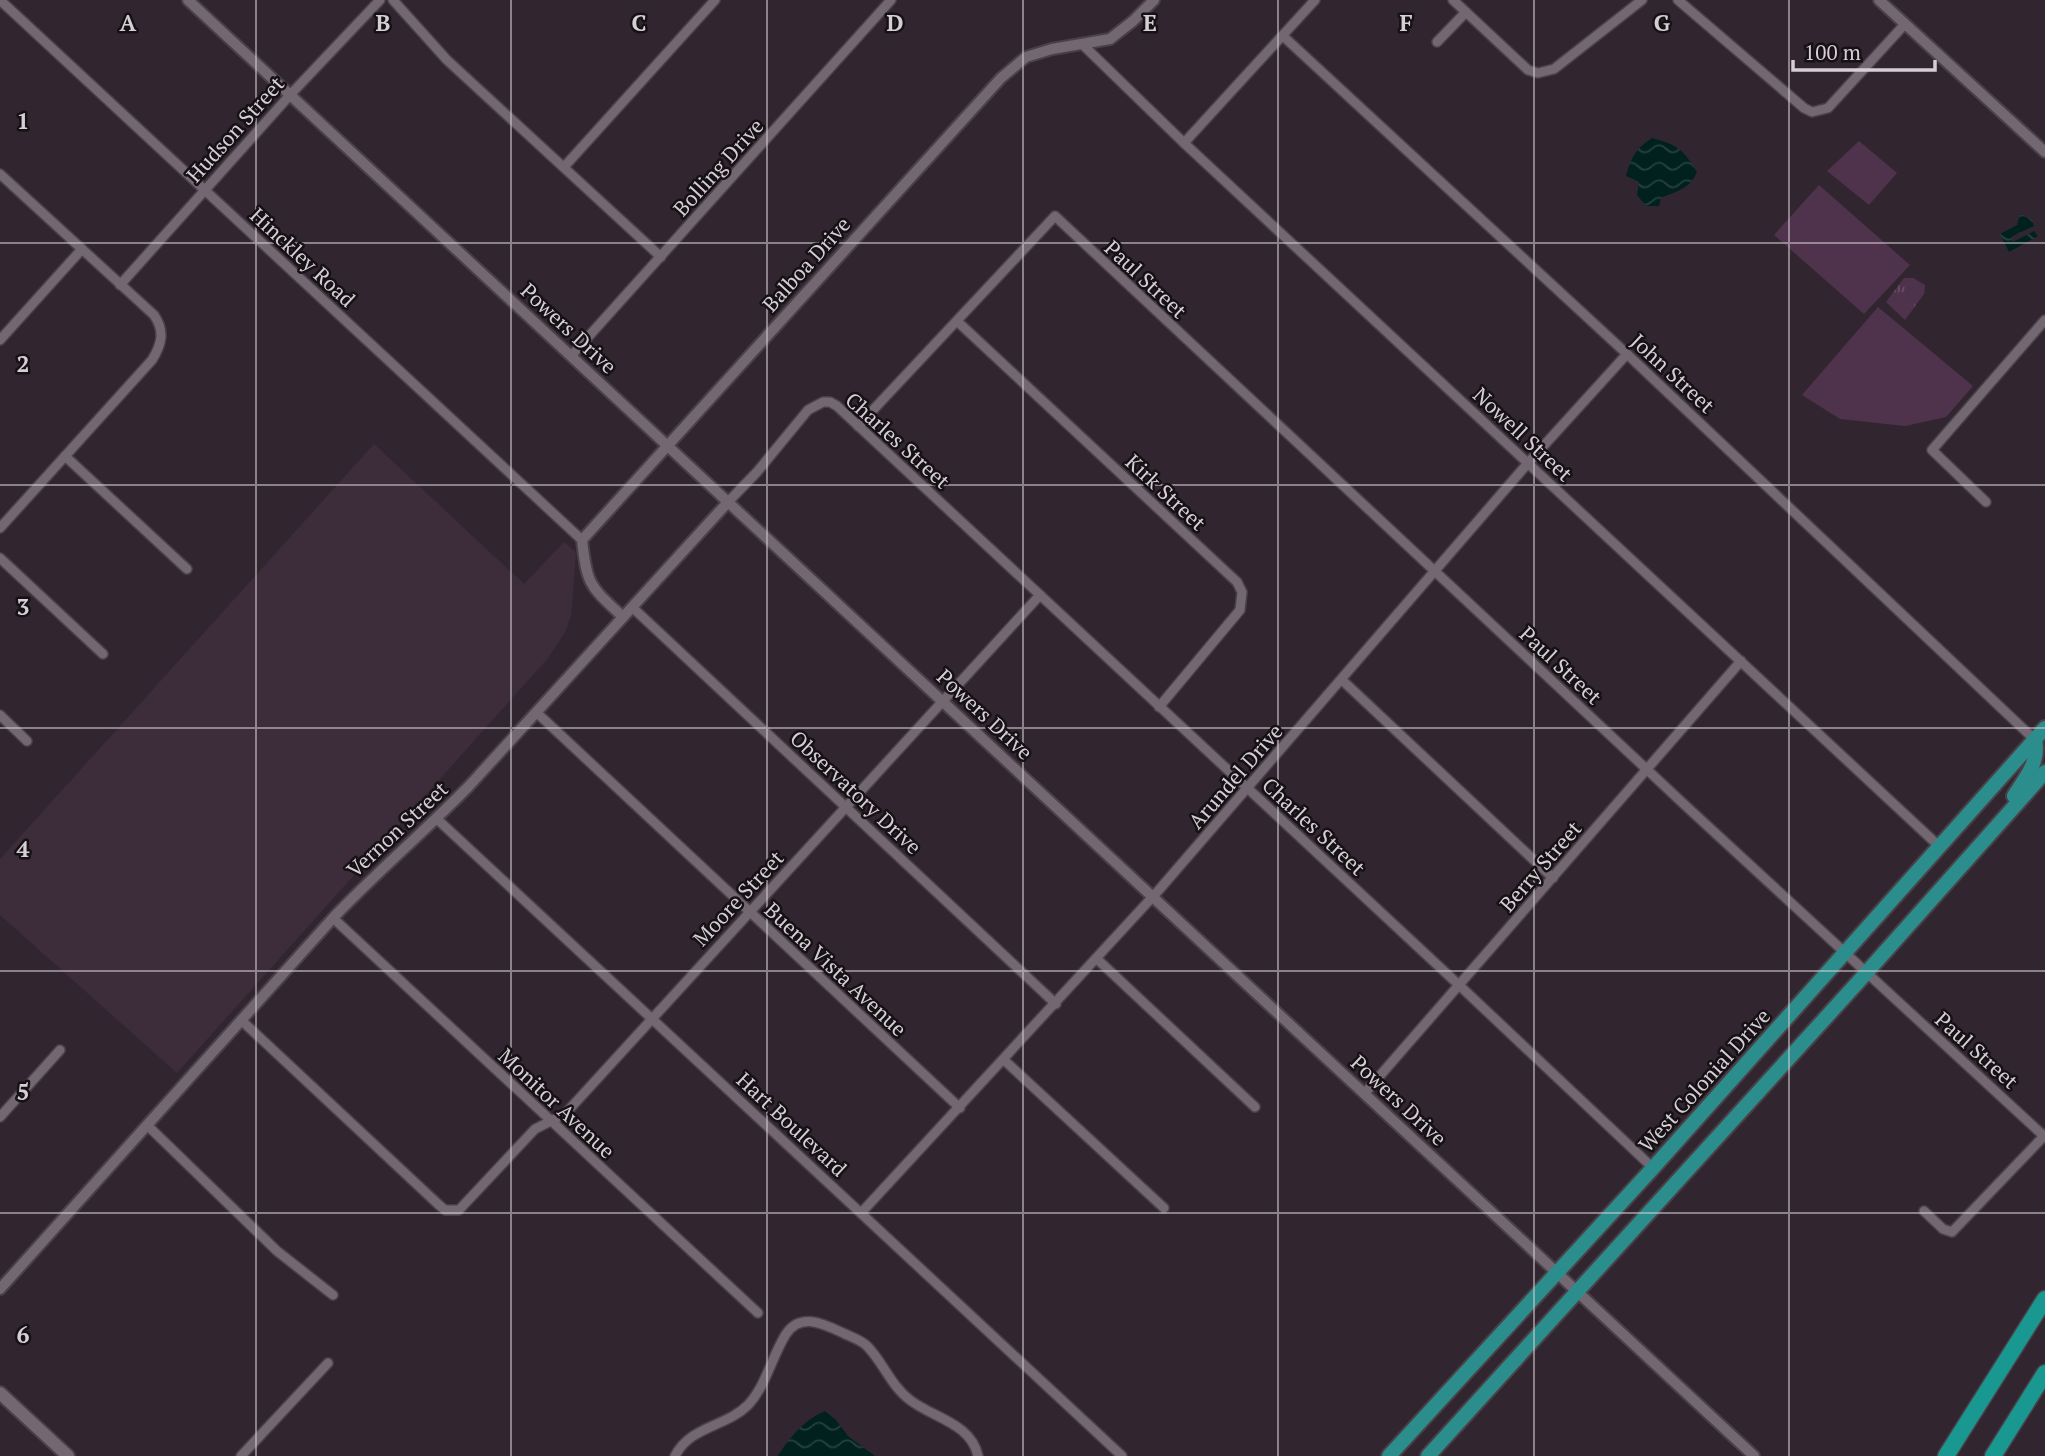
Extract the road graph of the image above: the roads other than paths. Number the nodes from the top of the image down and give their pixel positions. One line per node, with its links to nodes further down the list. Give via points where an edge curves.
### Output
1 (0, 0): 23 (street, Hinckley Road)
2 (188, 0): 18 (street, Powers Drive)
3 (380, 0): 18 (street, Hudson Street)
4 (393, 0): 21 (street, via 447,60)
5 (715, 0): 21 (street)
6 (891, 0): 25 (street, Bolling Drive)
7 (1154, 0): 17 (street, Balboa Drive, via 1110,39)
8 (1315, 0): 15 (street)
9 (1453, 0): 13 (street)
10 (1642, 0): 13 (street, via 1554,69 1538,73 1522,66)
11 (1678, 0): 14 (street, via 1804,108 1817,112 1832,104)
12 (1881, 0): 14 (street)
13 (1466, 12): 16 (street)
14 (1905, 24): 20 (street)
15 (1283, 36): 19 (street); 30 (street, John Street)
16 (1437, 42)
17 (1083, 45): 19 (street, Nowell Street); 34 (street, Balboa Drive, via 1026,57 1001,78)
18 (290, 95): 23 (street, Hudson Street); 31 (street, Powers Drive)
19 (1184, 143): 36 (street, Nowell Street)
20 (2045, 152)
21 (564, 167): 25 (street)
22 (0, 174): 24 (street)
23 (204, 190): 26 (street, Hudson Street); 40 (street, Hinckley Road)
24 (82, 249): 26 (street); 29 (street)
25 (661, 257): 31 (street, Bolling Drive)
26 (120, 285): 35 (street, via 154,315 160,325 160,346)
27 (958, 322): 33 (street); 43 (street, Paul Street, via 1055,216); 51 (street, Kirk Street, via 1237,582 1242,593 1240,610)
28 (2044, 323): 38 (street, via 1932,450)
29 (0, 340)
30 (1627, 354): 36 (street, Arundel Drive); 55 (street, John Street)
31 (571, 356): 34 (street, Powers Drive)
32 (824, 402): 33 (street, Charles Street, via 837,406); 37 (street, Vernon Street, via 808,410)
33 (859, 426): 44 (street, Charles Street)
34 (668, 446): 37 (street, Powers Drive); 40 (street, Balboa Drive)
35 (65, 456): 39 (street); 42 (street)
36 (1528, 463): 43 (street, Arundel Drive); 48 (street, Nowell Street)
37 (728, 502): 45 (street, Vernon Street); 50 (street, Powers Drive)
38 (1986, 502)
39 (0, 528)
40 (582, 540): 46 (street, via 591,585)
41 (0, 558): 47 (street)
42 (187, 569)
43 (1435, 571): 49 (street, Arundel Drive); 57 (street, Paul Street)
44 (1040, 594): 50 (street, Moore Street); 51 (street, Charles Street)
45 (632, 607): 46 (street, Vernon Street); 60 (street, Observatory Drive)
46 (623, 617): 52 (street, Vernon Street)
47 (103, 654)
48 (1741, 661): 57 (street, Berry Street); 63 (street, Nowell Street)
49 (1342, 680): 59 (street, Arundel Drive); 64 (street)
50 (942, 701): 60 (street, Moore Street); 65 (street, Powers Drive)
51 (1159, 707): 59 (street, Charles Street)
52 (536, 712): 61 (street, Vernon Street); 66 (street, Buena Vista Avenue)
53 (0, 715): 56 (street)
54 (2045, 728): 55 (highway, West Colonial Drive)
55 (2035, 740): 62 (highway, via 2035,761); 63 (highway, West Colonial Drive)
56 (27, 741)
57 (1647, 771): 64 (street, Berry Street); 68 (street, Paul Street)
58 (2045, 772): 62 (highway)
59 (1248, 789): 65 (street, Arundel Drive); 71 (street, Charles Street)
60 (846, 807): 66 (street, Moore Street); 72 (street, Observatory Drive)
61 (437, 819): 67 (street, Vernon Street); 73 (street, Hart Boulevard)
62 (1998, 825): 70 (highway)
63 (1940, 847): 68 (highway, West Colonial Drive)
64 (1553, 878): 71 (street, Berry Street)
65 (1153, 896): 69 (street, Arundel Drive); 77 (street, Powers Drive)
66 (749, 913): 73 (street, Moore Street); 79 (street, Buena Vista Avenue)
67 (333, 918): 74 (street, Vernon Street); 81 (street, Monitor Avenue)
68 (1845, 954): 70 (street, Paul Street); 84 (highway, West Colonial Drive)
69 (1097, 959): 72 (street, Arundel Drive); 78 (street)
70 (1866, 973): 83 (street, Paul Street); 90 (highway)
71 (1460, 986): 77 (street, Berry Street); 84 (street, Charles Street)
72 (1056, 1003): 76 (street, Arundel Drive)
73 (652, 1017): 81 (street, Moore Street, via 565,1114); 87 (street, Hart Boulevard)
74 (241, 1020): 81 (street, Moore Street, via 439,1205 452,1212 464,1205 535,1129); 82 (street, Vernon Street)
75 (60, 1050): 80 (street)
76 (1004, 1060): 79 (street, Arundel Drive); 85 (street)
77 (1364, 1094): 88 (street, Powers Drive)
78 (1255, 1107)
79 (960, 1108): 87 (street, Arundel Drive)
80 (0, 1117)
81 (551, 1122): 93 (street, Monitor Avenue)
82 (147, 1125): 89 (street, Vernon Street); 91 (street, via 277,1251)
83 (2045, 1136): 86 (street, via 1952,1232)
84 (1653, 1168): 88 (highway, West Colonial Drive)
85 (1164, 1208)
86 (1924, 1211)
87 (861, 1213): 101 (street, Hart Boulevard)
88 (1556, 1273): 90 (street, Powers Drive); 102 (highway, West Colonial Drive)
89 (0, 1289)
90 (1577, 1293): 103 (highway); 104 (street, Powers Drive)
91 (333, 1295)
92 (2045, 1299): 105 (highway)
93 (758, 1313)
94 (328, 1363): 98 (street)
95 (2045, 1373): 106 (highway)
96 (0, 1393): 97 (main road)
97 (68, 1456)
98 (241, 1456)
99 (675, 1456): 100 (street, via 688,1438 746,1407 787,1333 807,1321 864,1343 900,1391 962,1432 975,1445)
100 (978, 1456)
101 (1122, 1456)
102 (1389, 1456)
103 (1428, 1456)
104 (1754, 1456)
105 (1946, 1456)
106 (1993, 1456)

